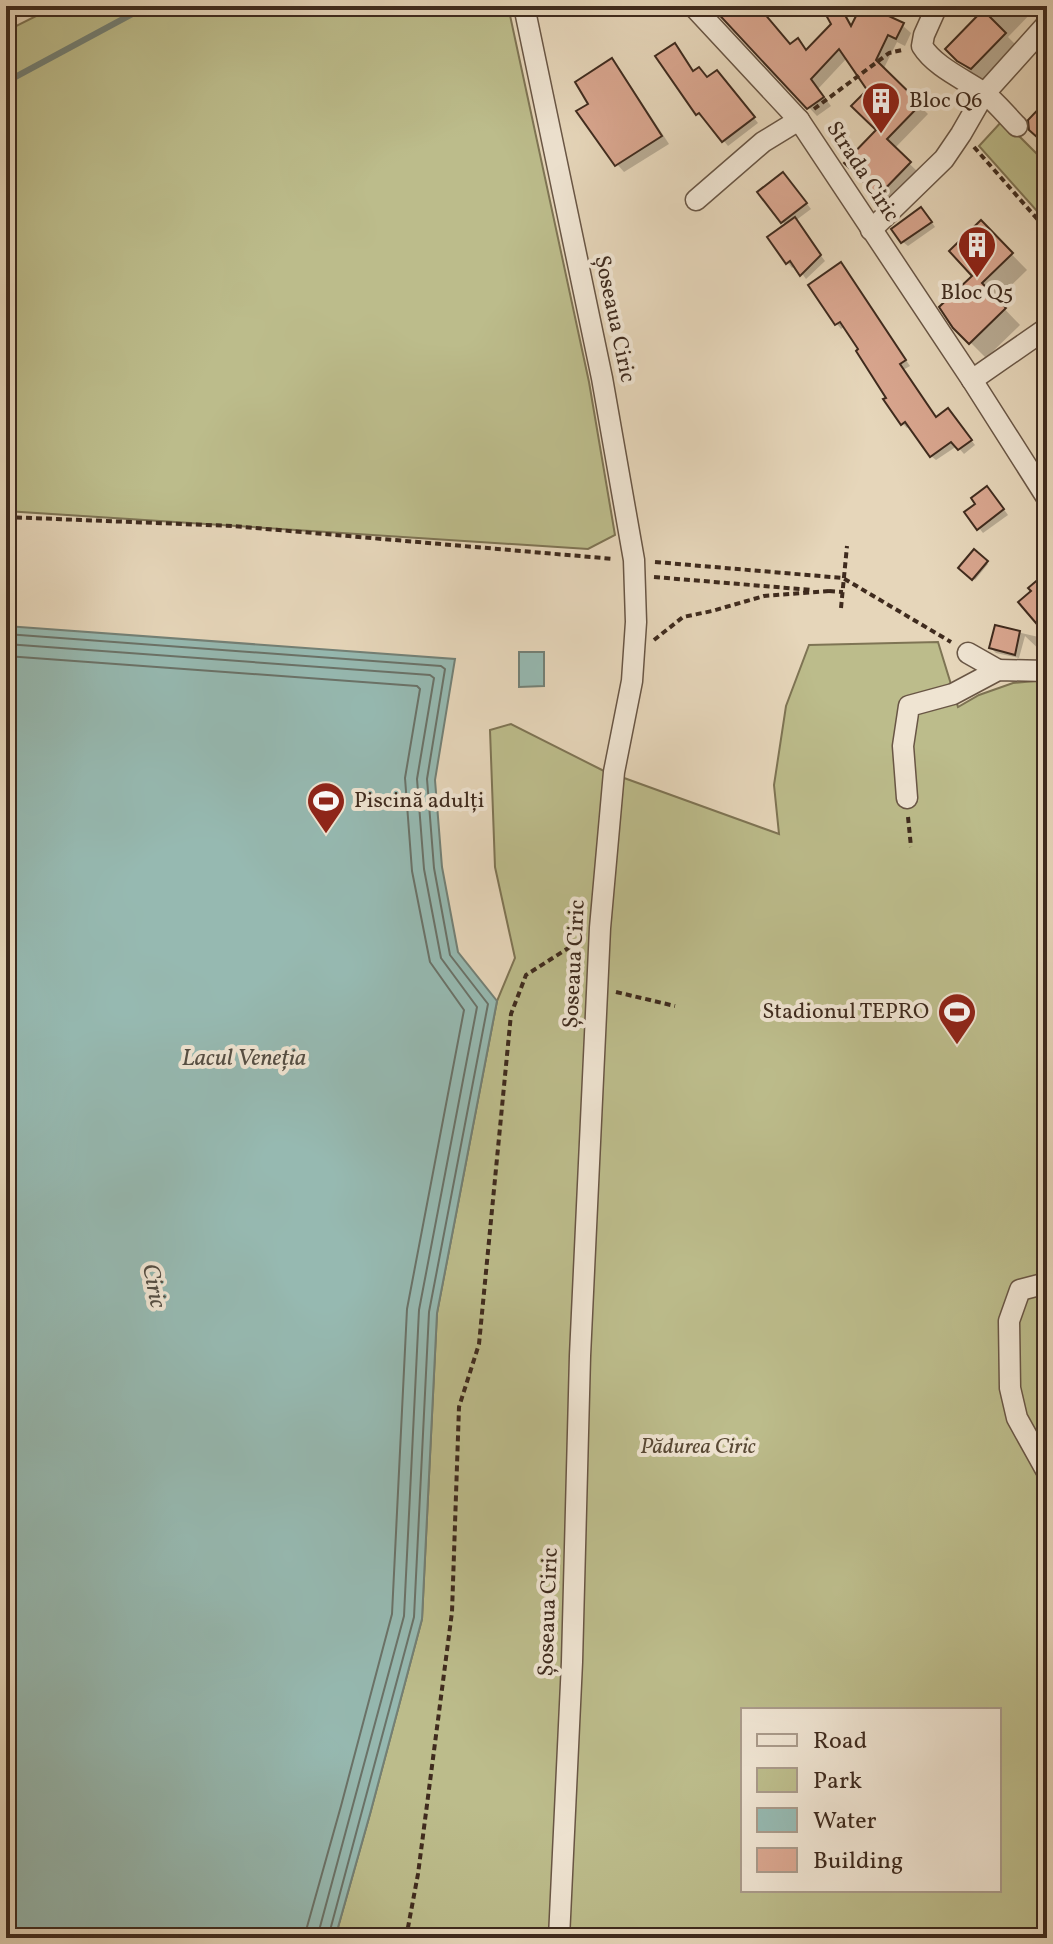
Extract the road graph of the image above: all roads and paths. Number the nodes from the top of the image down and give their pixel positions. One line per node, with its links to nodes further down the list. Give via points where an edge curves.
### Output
1 (27, 6): 5 (path)
2 (524, 6): 22 (street, Șoseaua Ciric, via 602,378)
3 (693, 6): 9 (street, Strada Ciric)
4 (937, 6): 7 (street)
5 (6, 17)
6 (1047, 24): 8 (street)
7 (922, 46): 8 (street); 9 (path, via 889,53)
8 (984, 94): 10 (street); 13 (street, via 944,159)
9 (799, 120): 12 (street, via 763,142); 13 (street, Strada Ciric)
10 (1017, 126)
11 (975, 148): 14 (path)
12 (696, 200)
13 (871, 230): 16 (street, Strada Ciric)
14 (1047, 230)
15 (1047, 328): 16 (street)
16 (972, 380): 17 (street, Strada Ciric)
17 (1047, 498)
18 (6, 517): 20 (path, via 232,526)
19 (847, 546): 23 (path)
20 (617, 559)
21 (663, 563): 23 (path)
22 (635, 575): 24 (path); 28 (street, Șoseaua Ciric)
23 (843, 578): 25 (path); 27 (path)
24 (829, 591): 25 (path); 28 (path, via 764,596 683,617)
25 (843, 592): 26 (path)
26 (841, 608)
27 (968, 653): 29 (street)
28 (633, 660): 33 (street, Șoseaua Ciric, via 614,772)
29 (998, 670): 30 (street); 31 (street, via 953,694 909,706 903,746)
30 (1047, 671)
31 (907, 798): 32 (path)
32 (911, 847)
33 (600, 928): 34 (street, Șoseaua Ciric); 38 (path, via 526,975 511,1014 479,1344 459,1407 452,1612)
34 (598, 988): 35 (path); 39 (street, Șoseaua Ciric)
35 (675, 1006)
36 (1047, 1283): 37 (street, via 1020,1290 1009,1321 1010,1388 1017,1418)
37 (1047, 1472)
38 (406, 1938)
39 (559, 1938)

